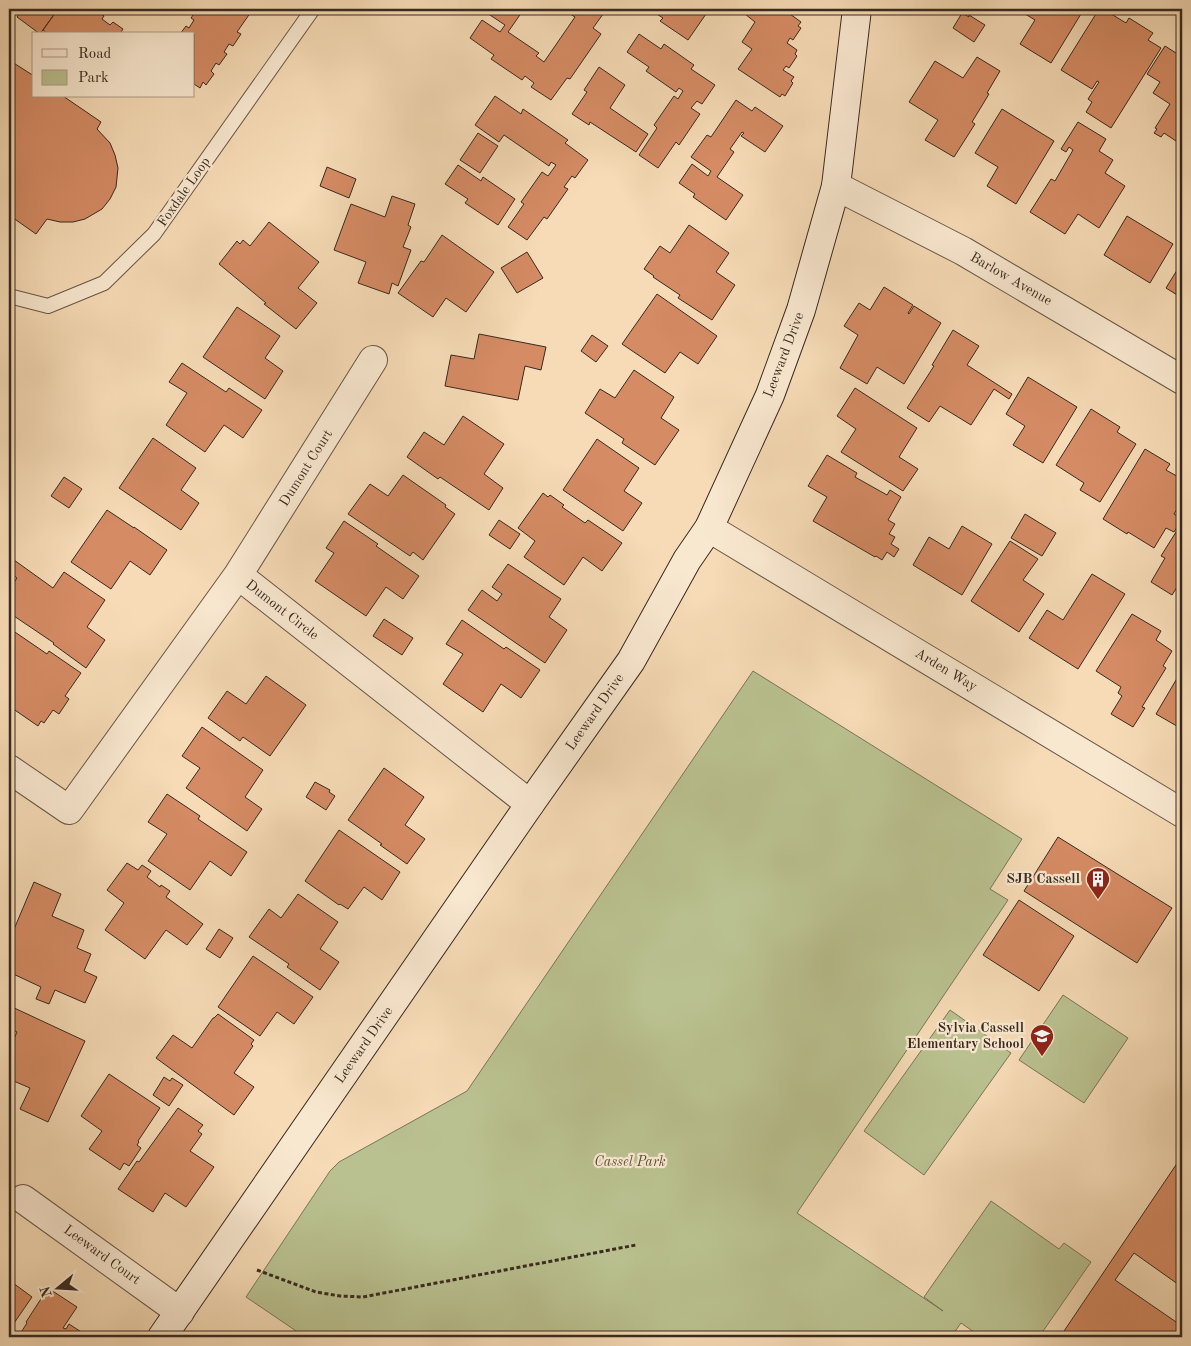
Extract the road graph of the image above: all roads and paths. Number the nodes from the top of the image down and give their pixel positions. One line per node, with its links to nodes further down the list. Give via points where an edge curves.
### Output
1 (313, 9): 4 (lane, Foxdale Loop, via 154,234 104,284 48,306)
2 (856, 9): 3 (street, Leeward Drive)
3 (836, 186): 6 (street, Barlow Avenue, via 964,251); 7 (street, Leeward Drive, via 801,310 770,394)
4 (9, 296)
5 (373, 360): 8 (street, Dumont Court)
6 (1182, 380)
7 (709, 528): 10 (street, Leeward Drive, via 687,560 631,661); 11 (street, Arden Way)
8 (238, 575): 9 (street, Dumont Circle, via 69,810); 10 (street, Dumont Circle)
9 (9, 769)
10 (530, 804): 15 (street, Leeward Drive)
11 (1182, 813)
12 (23, 1199): 15 (street, Leeward Court)
13 (636, 1245): 14 (path, via 363,1297 316,1292)
14 (258, 1270)
15 (180, 1312): 16 (street, Leeward Drive)
16 (162, 1337)

